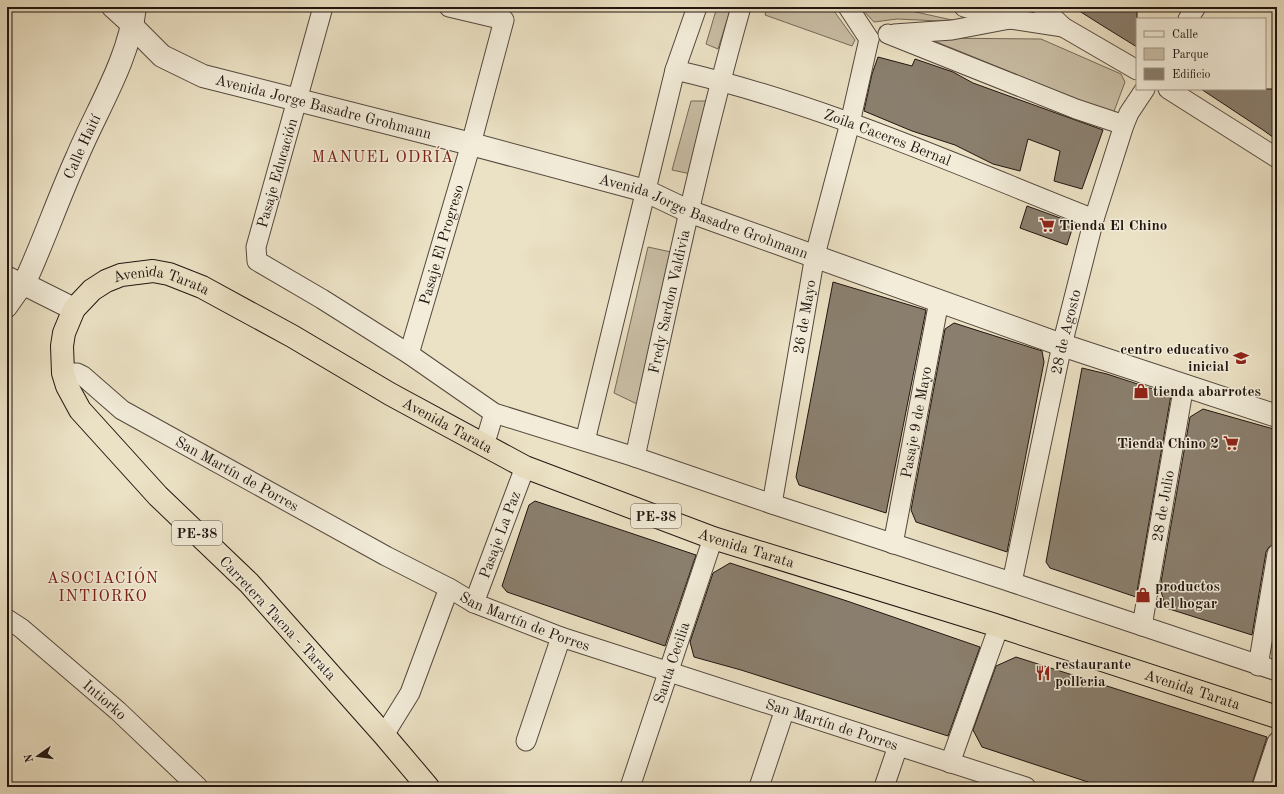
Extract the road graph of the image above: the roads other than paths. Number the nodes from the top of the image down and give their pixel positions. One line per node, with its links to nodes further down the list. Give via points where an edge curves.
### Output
1 (110, 7): 12 (street, Avenida Jorge Basadre Grohmann)
2 (120, 7): 12 (street, Avenida Jorge Basadre Grohmann)
3 (322, 7): 22 (street, Pasaje Educación)
4 (449, 7): 25 (street, Pasaje El Progreso, via 504,20)
5 (697, 7): 18 (street)
6 (741, 7): 19 (street, Fredy Sardon Valdivia)
7 (848, 7): 16 (street)
8 (964, 7): 11 (street)
9 (1042, 7): 14 (street)
10 (1196, 7): 13 (street)
11 (1013, 13): 14 (street); 15 (street, via 952,30)
12 (134, 17): 22 (street, Avenida Jorge Basadre Grohmann, via 162,56 203,76); 31 (street, Calle Haití, via 123,54 76,158 42,245)
13 (1189, 18)
14 (1063, 27): 17 (street)
15 (888, 34): 16 (street); 24 (street, via 1076,109)
16 (869, 39): 23 (street, 26 de Mayo)
17 (1136, 69)
18 (675, 70): 19 (street, Zoila Caceres Bernal); 27 (street)
19 (720, 80): 23 (street, Zoila Caceres Bernal); 28 (street, Fredy Sardon Valdivia)
20 (1144, 90): 24 (street, 28 de Agosto)
21 (1170, 90): 26 (street)
22 (298, 100): 25 (street, Avenida Jorge Basadre Grohmann); 36 (street, Pasaje Educación, via 256,246 257,261 322,298)
23 (850, 122): 29 (street, Zoila Caceres Bernal); 30 (street, 26 de Mayo)
24 (1124, 125): 29 (street, 28 de Agosto)
25 (471, 144): 27 (street, Avenida Jorge Basadre Grohmann); 36 (street, Pasaje El Progreso)
26 (1277, 158)
27 (646, 191): 28 (street, Avenida Jorge Basadre Grohmann); 41 (street)
28 (688, 211): 30 (street, Avenida Jorge Basadre Grohmann); 43 (street, Fredy Sardon Valdivia)
29 (1094, 219): 35 (street, 28 de Agosto)
30 (814, 255): 32 (street, Avenida Jorge Basadre Grohmann); 45 (street, 26 de Mayo)
31 (16, 280): 33 (street); 34 (street)
32 (939, 301): 35 (street, Avenida Jorge Basadre Grohmann); 47 (street, Pasaje 9 de Mayo)
33 (7, 308)
34 (74, 309): 37 (highway, Carretera Tacna - Tarata / PE-38, via 63,339); 42 (highway, Avenida Tarata / PE-38, via 92,290 121,275 142,272 169,274 209,290)
35 (1062, 345): 38 (street, Avenida Jorge Basadre Grohmann); 49 (street, 28 de Agosto)
36 (409, 354): 39 (street)
37 (63, 373): 50 (street, San Martín de Porres, via 77,373 83,376 122,410 386,556); 61 (highway, Carretera Tacna - Tarata / PE-38, via 80,410 158,496 249,583)
38 (1184, 385): 40 (street, Avenida Jorge Basadre Grohmann); 54 (street, 28 de Julio)
39 (494, 413): 41 (street); 42 (street)
40 (1277, 416)
41 (585, 441): 43 (street)
42 (484, 446): 44 (highway, Avenida Tarata / PE-38)
43 (635, 456): 45 (street)
44 (525, 467): 46 (highway, Avenida Tarata / PE-38); 51 (street, Pasaje La Paz)
45 (772, 504): 47 (street)
46 (713, 538): 53 (highway, Avenida Tarata / PE-38); 58 (street, Santa Cecilia)
47 (893, 544): 49 (street)
48 (1277, 554): 56 (street)
49 (1012, 582): 54 (street)
50 (449, 588): 51 (street, San Martín de Porres); 61 (street, via 410,693)
51 (474, 603): 55 (street, San Martín de Porres)
52 (7, 619): 68 (street, Intiorko, via 21,628 118,711)
53 (1000, 626): 60 (highway, Avenida Tarata / PE-38); 65 (street)
54 (1142, 626): 56 (street)
55 (561, 636): 58 (street, San Martín de Porres); 62 (street)
56 (1258, 666): 57 (street)
57 (1277, 671)
58 (669, 672): 59 (street, San Martín de Porres); 69 (street, Santa Cecilia)
59 (785, 709): 64 (street, San Martín de Porres); 70 (street)
60 (1277, 717)
61 (384, 735): 67 (highway, Carretera Tacna - Tarata / PE-38)
62 (526, 741)
63 (1277, 742): 72 (street)
64 (898, 746): 65 (street, San Martín de Porres); 71 (street)
65 (950, 763): 66 (street, San Martín de Porres)
66 (1015, 785)
67 (428, 786)
68 (198, 787)
69 (630, 787)
70 (759, 787)
71 (884, 787)
72 (1262, 787)

